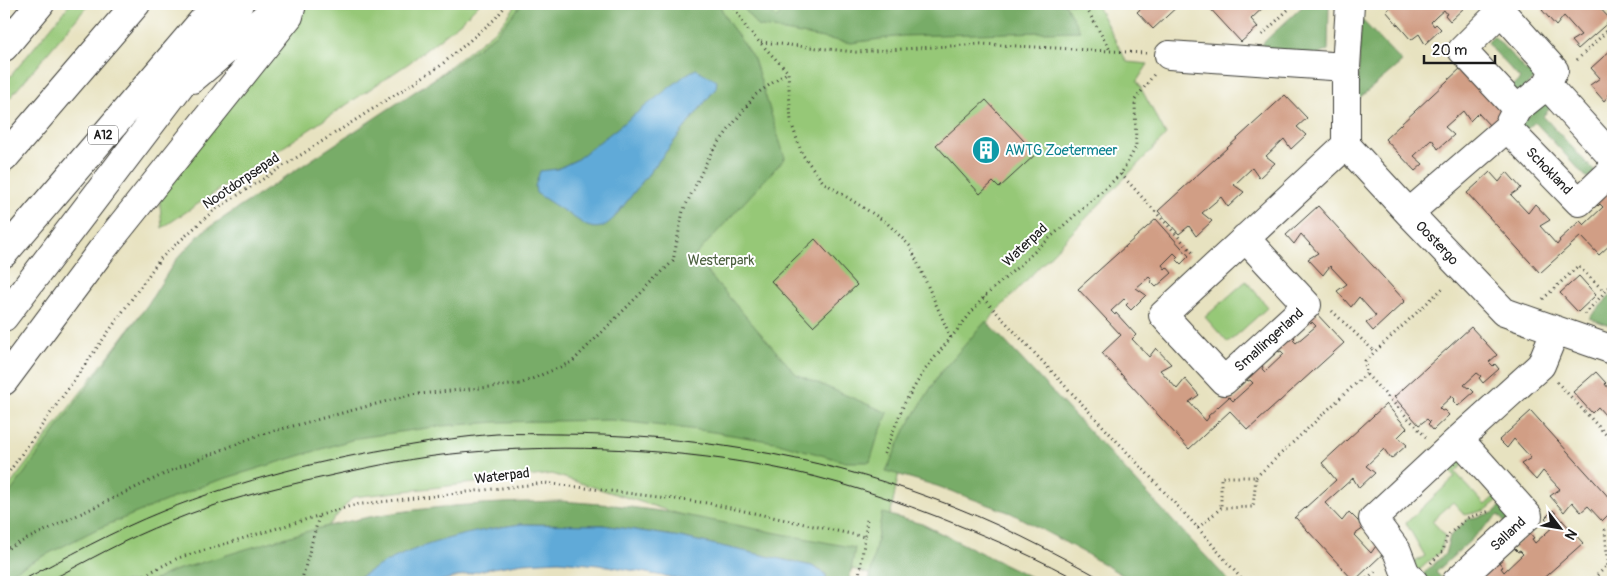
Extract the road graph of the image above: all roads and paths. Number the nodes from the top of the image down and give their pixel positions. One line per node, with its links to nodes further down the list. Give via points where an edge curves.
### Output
1 (40, 4): 14 (main road)
2 (136, 4): 24 (main road)
3 (217, 4): 30 (main road, A12)
4 (240, 4): 21 (main road, A12)
5 (281, 4): 21 (main road, A12)
6 (292, 4): 45 (main road, via 289,16 122,223)
7 (507, 4): 50 (path, Nootdorpsepad, via 495,19 440,66 213,210 160,259)
8 (732, 4): 13 (path, via 746,29)
9 (1084, 4): 15 (path)
10 (1294, 4): 17 (path)
11 (1350, 4): 18 (main road)
12 (1613, 26): 20 (path, via 1571,66)
13 (760, 42): 15 (path, via 856,52 981,44); 19 (path)
14 (6, 44)
15 (1110, 50): 16 (path)
16 (1169, 55): 17 (main road); 27 (path, Waterpad, via 1135,100 1136,147)
17 (1237, 60): 18 (main road)
18 (1346, 67): 23 (main road)
19 (788, 72): 40 (path, via 791,122 802,154 823,182 886,222 910,246); 58 (path, via 755,96 711,153 683,211 672,261 572,362 520,384 410,395 259,435 177,468)
20 (1551, 77): 22 (main road); 22 (main road, Schokland, via 1501,11 1462,50); 25 (main road, Schokland)
21 (172, 96): 37 (main road, A12)
22 (1512, 118): 26 (main road, Schokland, via 1579,202); 28 (main road)
23 (1346, 145): 28 (main road, Oostergo); 29 (main road, Smallingerland)
24 (4, 158)
25 (1613, 158)
26 (1613, 170)
27 (1121, 174): 32 (path); 35 (path, Waterpad)
28 (1409, 214): 31 (main road, Oostergo)
29 (1245, 238): 32 (main road, Smallingerland); 36 (main road, Smallingerland)
30 (4, 253)
31 (1463, 269): 38 (main road, Oostergo, via 1504,312); 42 (path)
32 (1210, 271): 36 (main road, Smallingerland, via 1163,315 1224,381)
33 (1613, 283): 34 (path)
34 (1604, 291): 38 (path, via 1578,266); 39 (path)
35 (984, 298): 40 (path, Waterpad); 56 (path)
36 (1307, 306): 42 (path, via 1324,303)
37 (4, 317)
38 (1522, 319): 39 (main road, Oostergo)
39 (1561, 333): 41 (main road, Oostergo); 43 (main road)
40 (951, 338): 48 (path, Waterpad, via 924,371 904,404)
41 (1613, 350)
42 (1375, 352): 44 (path, via 1365,361)
43 (1541, 365): 46 (path); 47 (main road)
44 (1366, 374): 47 (path); 49 (path)
45 (4, 381)
46 (1613, 442)
47 (1451, 447): 51 (main road, Salland); 61 (main road, via 1374,519 1397,551)
48 (884, 454)
49 (1256, 477): 52 (path, via 1253,507); 52 (path, via 1221,477)
50 (4, 479)
51 (1508, 493): 61 (path, via 1492,510 1467,518 1447,536 1443,552); 66 (main road, Salland, via 1528,516)
52 (1221, 508): 56 (path)
53 (319, 516): 57 (path, Waterpad, via 354,505 545,483 707,503); 62 (path, Waterpad, via 178,558); 63 (path, via 302,579)
54 (867, 518): 57 (path)
55 (1613, 523): 59 (path, via 1605,530)
56 (1198, 528): 65 (path)
57 (865, 537): 64 (path)
58 (4, 550)
59 (1608, 565): 60 (path); 67 (path)
60 (1613, 570)
61 (1412, 581)
62 (131, 582)
63 (296, 582)
64 (858, 582)
65 (1244, 582)
66 (1456, 582)
67 (1590, 582)

